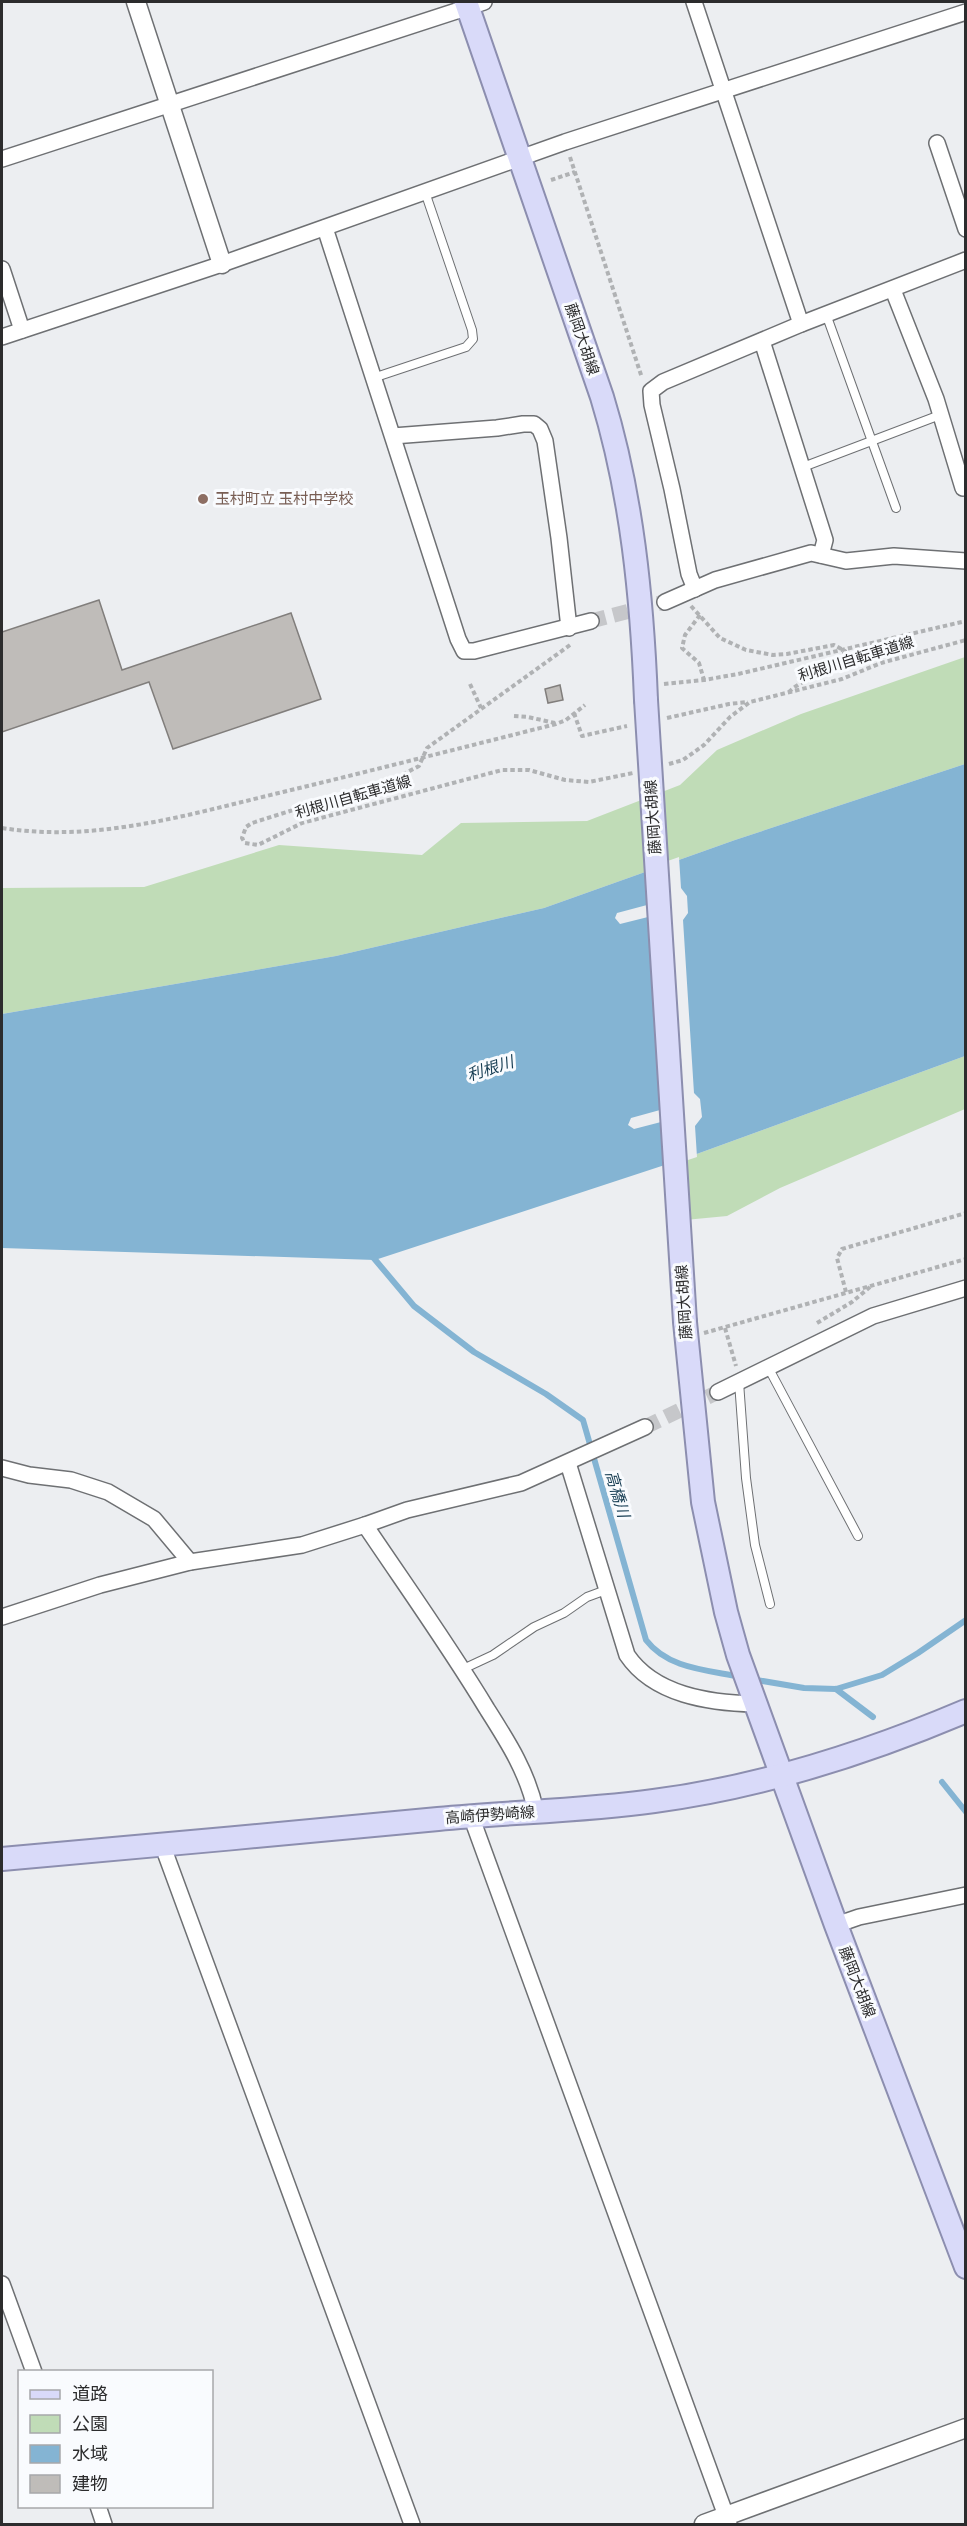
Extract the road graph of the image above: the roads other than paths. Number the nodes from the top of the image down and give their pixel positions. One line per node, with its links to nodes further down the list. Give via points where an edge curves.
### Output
1 (136, 2): 6 (street)
2 (694, 2): 5 (street)
3 (472, 3): 6 (street); 8 (main road, 藤岡大胡線)
4 (966, 12): 5 (street)
5 (723, 92): 8 (street); 18 (street)
6 (169, 104): 9 (street); 14 (street)
7 (938, 143): 12 (street)
8 (520, 158): 10 (street); 49 (main road, 藤岡大胡線, bridge, via 616,441 639,586 694,1327 703,1502 726,1612)
9 (2, 159)
10 (425, 192): 11 (street); 22 (lane, via 472,339 466,347)
11 (325, 228): 14 (street); 22 (street)
12 (966, 229)
13 (966, 260): 16 (street)
14 (222, 264): 19 (street)
15 (2, 269): 19 (street)
16 (893, 290): 17 (street); 23 (street)
17 (826, 314): 18 (street); 25 (lane)
18 (801, 324): 21 (street)
19 (22, 330): 20 (street)
20 (2, 337)
21 (762, 341): 26 (street); 31 (street, via 663,382 651,391)
22 (373, 378): 24 (street)
23 (940, 415): 25 (lane); 27 (street)
24 (393, 436): 34 (street, via 464,651); 34 (street, via 523,424 534,424 540,429 545,441)
25 (873, 441): 26 (lane); 28 (lane)
26 (802, 467): 29 (street, via 825,540)
27 (963, 488)
28 (896, 508)
29 (821, 555): 30 (street, via 846,561 894,556); 31 (street, via 788,558)
30 (966, 561)
31 (695, 589): 32 (street)
32 (665, 602)
33 (591, 621): 34 (street)
34 (569, 628)
35 (966, 1288): 36 (street, via 873,1316)
36 (768, 1367): 37 (street); 43 (lane)
37 (738, 1376): 38 (street); 46 (lane, via 752,1522)
38 (718, 1392)
39 (645, 1427): 40 (street)
40 (574, 1460): 42 (street, via 521,1483 407,1510); 45 (street)
41 (2, 1468): 44 (street, via 71,1480 108,1492 154,1519)
42 (365, 1526): 44 (street, via 302,1545); 48 (street)
43 (858, 1536)
44 (190, 1562): 47 (street, via 100,1585)
45 (606, 1590): 48 (lane, via 587,1597); 49 (street, via 627,1655 648,1678 674,1691 705,1699)
46 (770, 1604)
47 (2, 1617)
48 (463, 1669): 52 (street, via 527,1778)
49 (753, 1700): 51 (main road, 藤岡大胡線)
50 (966, 1711): 51 (main road, 高崎伊勢崎線)
51 (782, 1775): 52 (main road, 高崎伊勢崎線, via 657,1801); 57 (main road, 藤岡大胡線)
52 (536, 1812): 53 (main road, 高崎伊勢崎線)
53 (473, 1816): 54 (main road, 高崎伊勢崎線); 63 (street)
54 (166, 1844): 55 (main road, 高崎伊勢崎線); 65 (street, via 166,1855)
55 (2, 1859)
56 (966, 1895): 57 (street)
57 (836, 1925): 58 (main road, 藤岡大胡線)
58 (966, 2267)
59 (2, 2284): 60 (street)
60 (33, 2370)
61 (966, 2428): 63 (street)
62 (99, 2508): 64 (street)
63 (728, 2521): 66 (street)
64 (104, 2524)
65 (412, 2524)
66 (705, 2524)

